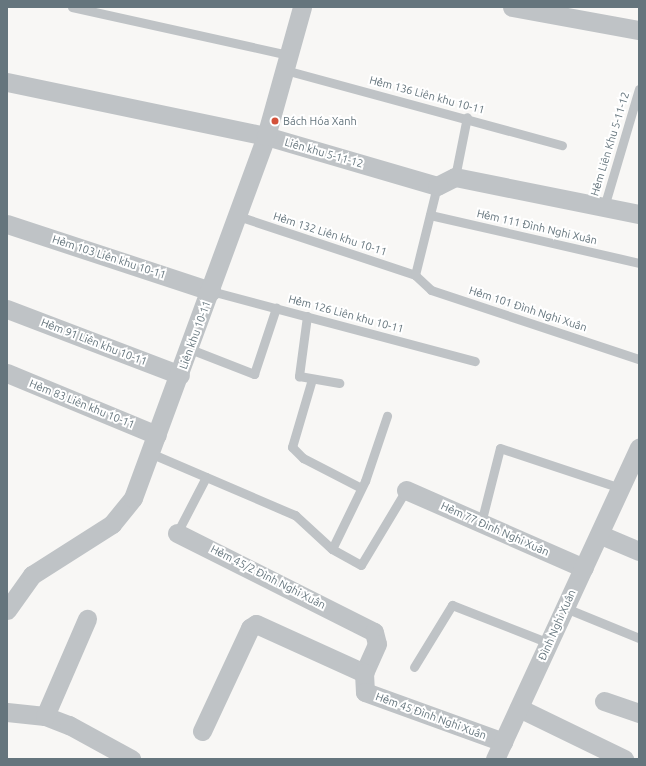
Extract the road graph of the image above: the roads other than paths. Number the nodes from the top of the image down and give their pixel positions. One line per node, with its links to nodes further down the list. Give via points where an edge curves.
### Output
1 (72, 7): 5 (lane, Hẻm 136 Liên khu 10-11)
2 (302, 7): 5 (street, Liên khu 10-11)
3 (512, 7): 4 (street)
4 (639, 30)
5 (286, 63): 8 (lane, Hẻm 136 Liên khu 10-11); 9 (street, Liên khu 10-11)
6 (7, 82): 9 (street, Liên khu 5-11-12)
7 (639, 89): 13 (lane, Hẻm Liên Khu 5-11-12)
8 (467, 117): 10 (lane, Hẻm 136 Liên khu 10-11); 11 (lane)
9 (266, 136): 12 (street, Liên khu 5-11-12); 16 (street, Liên khu 10-11)
10 (562, 145)
11 (455, 177): 12 (street); 13 (street)
12 (437, 186): 15 (lane)
13 (604, 207): 14 (street)
14 (639, 214)
15 (430, 215): 18 (lane, Hẻm 111 Đình Nghi Xuân); 19 (lane)
16 (238, 216): 19 (lane, Hẻm 132 Liên khu 10-11); 20 (street, Liên khu 10-11)
17 (7, 224): 20 (street, Hẻm 103 Liên khu 10-11)
18 (639, 263)
19 (414, 275): 25 (lane, Hẻm 101 Đình Nghi Xuân, via 432,290)
20 (211, 291): 21 (lane, Hẻm 126 Liên khu 10-11); 24 (street, Liên khu 10-11)
21 (276, 308): 23 (lane, Hẻm 126 Liên khu 10-11); 24 (lane, via 254,374)
22 (7, 309): 28 (street, Hẻm 91 Liên khu 10-11)
23 (307, 316): 26 (lane, Hẻm 126 Liên khu 10-11); 29 (lane, via 299,376)
24 (190, 349): 28 (street, Liên khu 10-11)
25 (639, 359)
26 (475, 361)
27 (7, 373): 32 (street, Hẻm 83 Liên khu 10-11)
28 (180, 375): 32 (street, Liên khu 10-11)
29 (312, 379): 30 (lane); 36 (lane, via 292,447 303,458)
30 (339, 384)
31 (387, 416): 36 (lane)
32 (157, 435): 34 (street, Liên khu 10-11)
33 (639, 448): 37 (street, Đình Nghi Xuân)
34 (150, 453): 35 (lane); 45 (street, Liên khu 10-11, via 133,498 112,524 32,575)
35 (206, 477): 40 (lane, Hẻm 45/2 Đình Nghi Xuân); 42 (lane, via 295,515)
36 (361, 488): 42 (lane)
37 (623, 488): 39 (lane, via 500,448); 41 (street, Đình Nghi Xuân)
38 (406, 490): 39 (street, Hẻm 77 Đình Nghi Xuân); 42 (lane, via 360,565)
39 (481, 523): 44 (street, Hẻm 77 Đình Nghi Xuân)
40 (178, 533): 51 (street, Hẻm 45/2 Đình Nghi Xuân, via 374,632 377,644)
41 (601, 535): 43 (street); 44 (street, Đình Nghi Xuân)
42 (332, 550)
43 (639, 551)
44 (584, 568): 46 (street, Đình Nghi Xuân)
45 (9, 605)
46 (563, 607): 48 (lane); 49 (street, Đình Nghi Xuân)
47 (87, 619): 56 (street)
48 (639, 638)
49 (549, 643): 50 (lane, via 452,605); 53 (street, Đình Nghi Xuân)
50 (414, 667)
51 (364, 673): 57 (street, via 268,626 256,624 250,628); 58 (street, Hẻm 45 Đình Nghi Xuân, via 365,692)
52 (604, 701): 55 (street)
53 (519, 708): 58 (street, Đình Nghi Xuân); 60 (street)
54 (7, 712): 56 (street)
55 (639, 713)
56 (45, 716): 59 (street, via 101,740)
57 (202, 731)
58 (499, 751)
59 (131, 759)
60 (624, 759)

